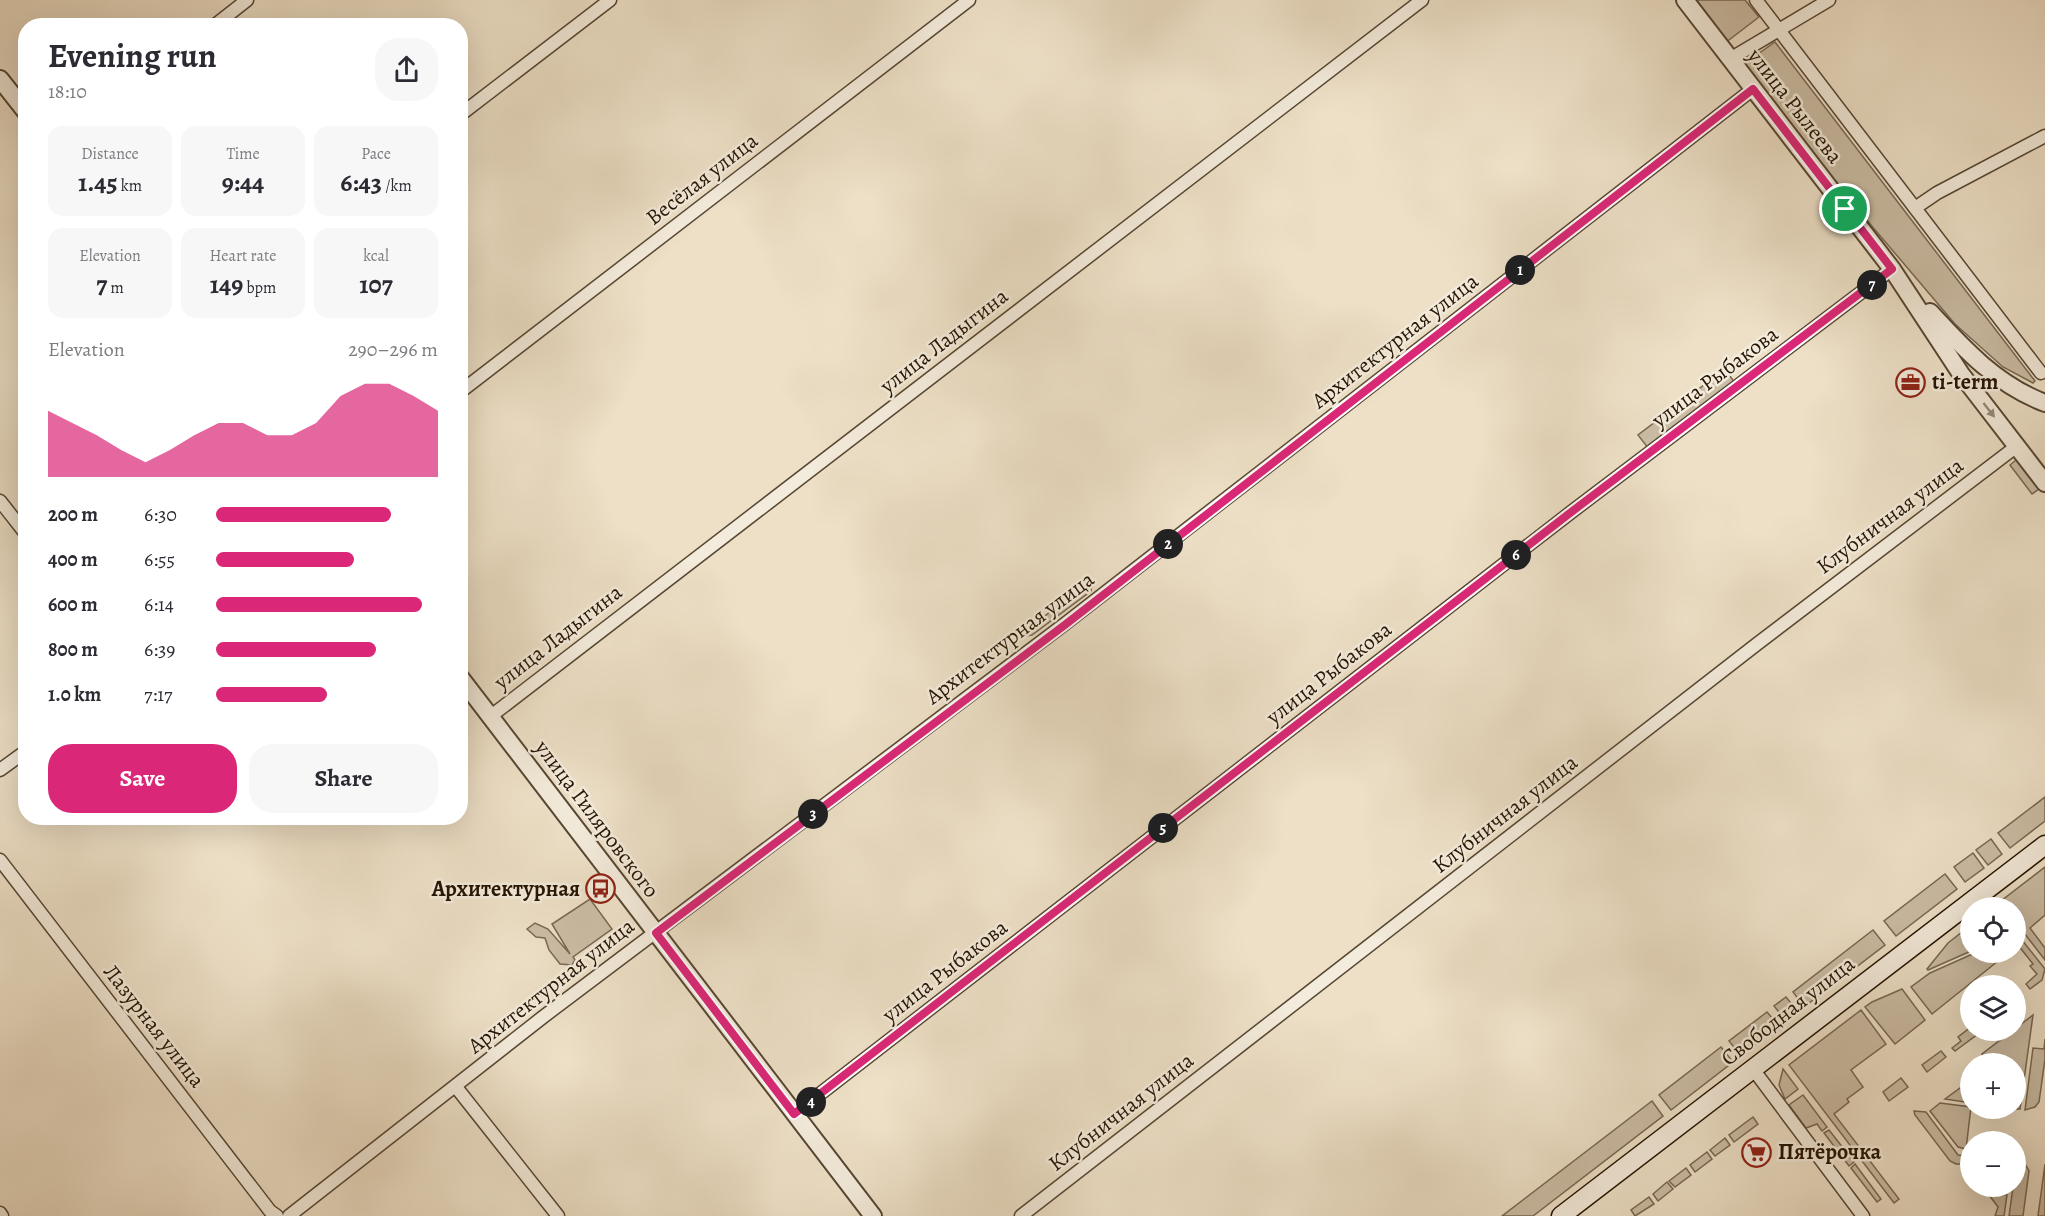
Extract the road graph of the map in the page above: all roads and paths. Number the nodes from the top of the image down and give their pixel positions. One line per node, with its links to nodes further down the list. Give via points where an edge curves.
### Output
1 (247, 0): 8 (street)
2 (610, 0): 14 (street)
3 (969, 0): 19 (street, Весёлая улица)
4 (1422, 0): 26 (street, улица Ладыгина)
5 (1685, 0): 10 (street, улица Рылеева)
6 (1756, 0): 9 (street)
7 (1829, 0): 9 (street)
8 (224, 18)
9 (1778, 29): 10 (street); 16 (street)
10 (1730, 58): 12 (street, улица Рылеева)
11 (0, 79): 13 (street)
12 (1753, 89): 17 (street, улица Рылеева); 31 (street, Архитектурная улица, via 1066,624)
13 (18, 102)
14 (468, 109)
15 (2045, 136): 16 (street)
16 (1915, 208): 18 (street)
17 (1892, 269): 20 (street, улица Рылеева, via 1983,367); 21 (street, улица Рылеева, one-way to 21, via 1961,374); 34 (street, улица Рыбакова, via 1570,513)
18 (2041, 374)
19 (468, 386)
20 (2045, 403)
21 (2017, 446): 22 (street, улица Рылеева); 39 (street, Клубничная улица)
22 (2045, 483)
23 (0, 501): 24 (street)
24 (18, 524)
25 (468, 687): 26 (street, улица Гиляровского)
26 (491, 716): 31 (street, улица Гиляровского)
27 (18, 758): 28 (street)
28 (0, 770)
29 (2045, 845): 32 (main road, Свободная улица)
30 (0, 860): 35 (street, Лазурная улица)
31 (656, 933): 33 (street, Архитектурная улица); 34 (street, улица Гиляровского)
32 (1753, 1069): 40 (main road, Свободная улица); 41 (street)
33 (456, 1087): 36 (street, Архитектурная улица); 37 (street)
34 (794, 1114): 38 (street, улица Гиляровского)
35 (277, 1216)
36 (289, 1216)
37 (558, 1216)
38 (873, 1216)
39 (1021, 1216)
40 (1561, 1216)
41 (1863, 1216)

